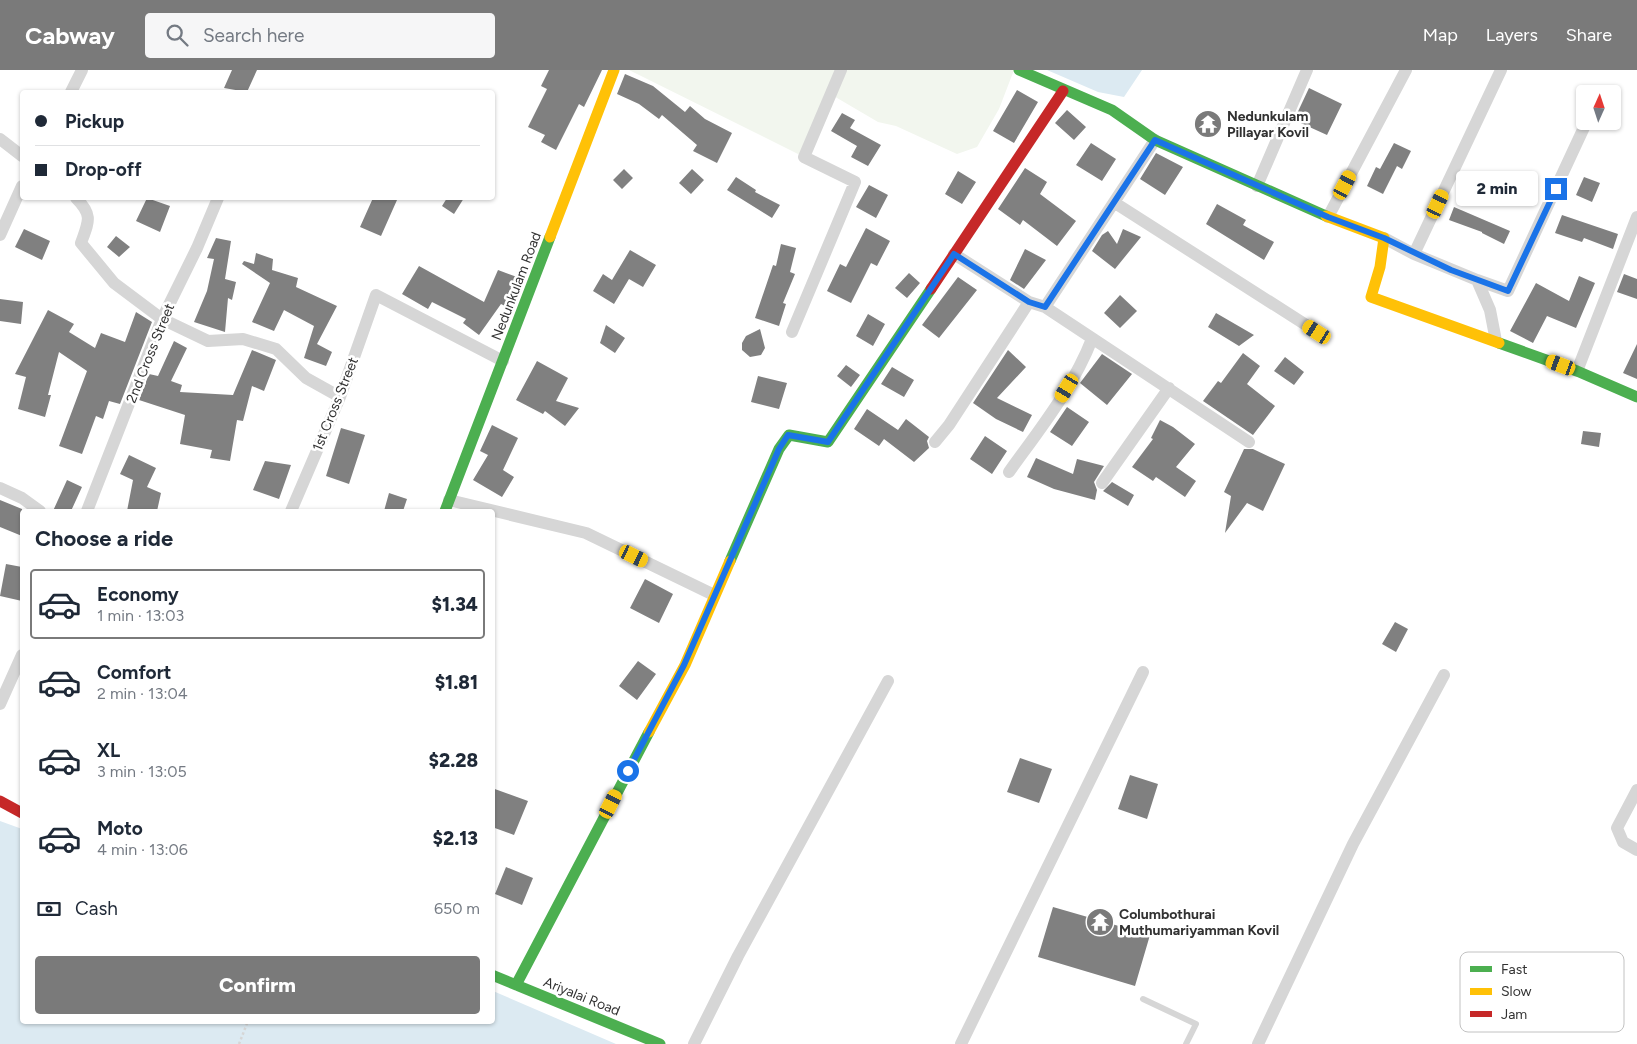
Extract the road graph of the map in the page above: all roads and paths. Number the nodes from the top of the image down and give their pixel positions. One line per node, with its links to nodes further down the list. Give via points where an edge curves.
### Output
1 (82, 70): 8 (street)
2 (614, 70): 33 (street, Nedunkulam Road)
3 (841, 70): 29 (street, via 804,157 855,182)
4 (1019, 70): 9 (street)
5 (1307, 70): 14 (street)
6 (1406, 70): 19 (street)
7 (1501, 70): 24 (street)
8 (72, 90)
9 (1063, 91): 12 (street, via 1112,110); 23 (street)
10 (1583, 130): 25 (street, via 1508,291)
11 (0, 139): 13 (street)
12 (1155, 140): 14 (street); 18 (street)
13 (20, 154)
14 (1258, 186): 19 (street)
15 (20, 190): 21 (street)
16 (78, 200): 28 (street, via 87,210 89,221 81,243 114,283)
17 (217, 200): 28 (street, 2nd Cross Street, via 198,248)
18 (1115, 203): 27 (street); 30 (street)
19 (1328, 217): 22 (street)
20 (1637, 217): 34 (street)
21 (0, 235)
22 (1384, 238): 24 (street); 32 (street, via 1371,297)
23 (954, 254): 26 (street); 49 (street, via 828,442 788,435)
24 (1414, 254): 25 (street)
25 (1477, 280): 32 (street, via 1490,310)
26 (1029, 302): 27 (street); 38 (street)
27 (1045, 307): 31 (street)
28 (162, 319): 36 (street, via 208,341 243,339 276,349 306,378); 45 (street, 2nd Cross Street)
29 (792, 332)
30 (1317, 332)
31 (1092, 339): 35 (street); 40 (street, via 1084,360 1059,401)
32 (1496, 341): 34 (street)
33 (503, 362): 36 (street, 1st Cross Street, via 376,295); 43 (street, Nedunkulam Road)
34 (1577, 371): 37 (street)
35 (1169, 388): 39 (street); 41 (street)
36 (340, 397): 46 (street, 1st Cross Street)
37 (1637, 397)
38 (935, 442)
39 (1249, 442)
40 (1009, 472)
41 (1102, 483)
42 (0, 488): 44 (street)
43 (447, 506): 47 (street)
44 (37, 509)
45 (87, 509)
46 (291, 509)
47 (462, 509)
48 (495, 515): 49 (street, via 586,533)
49 (714, 595): 60 (street, via 684,665)
50 (20, 659): 54 (street)
51 (1143, 672): 66 (street)
52 (1444, 675): 68 (street, via 1353,844)
53 (888, 680): 65 (street, via 738,956)
54 (0, 704)
55 (1637, 790): 58 (street, via 1617,828 1623,842)
56 (0, 801): 57 (street)
57 (20, 812)
58 (1637, 850)
59 (495, 976): 60 (street, Ariyalai Road)
60 (516, 985): 64 (street, Ariyalai Road)
61 (1143, 998): 67 (lane, via 1196,1024)
62 (247, 1024): 63 (path)
63 (239, 1044)
64 (660, 1044)
65 (694, 1044)
66 (961, 1044)
67 (1186, 1044)
68 (1258, 1044)

